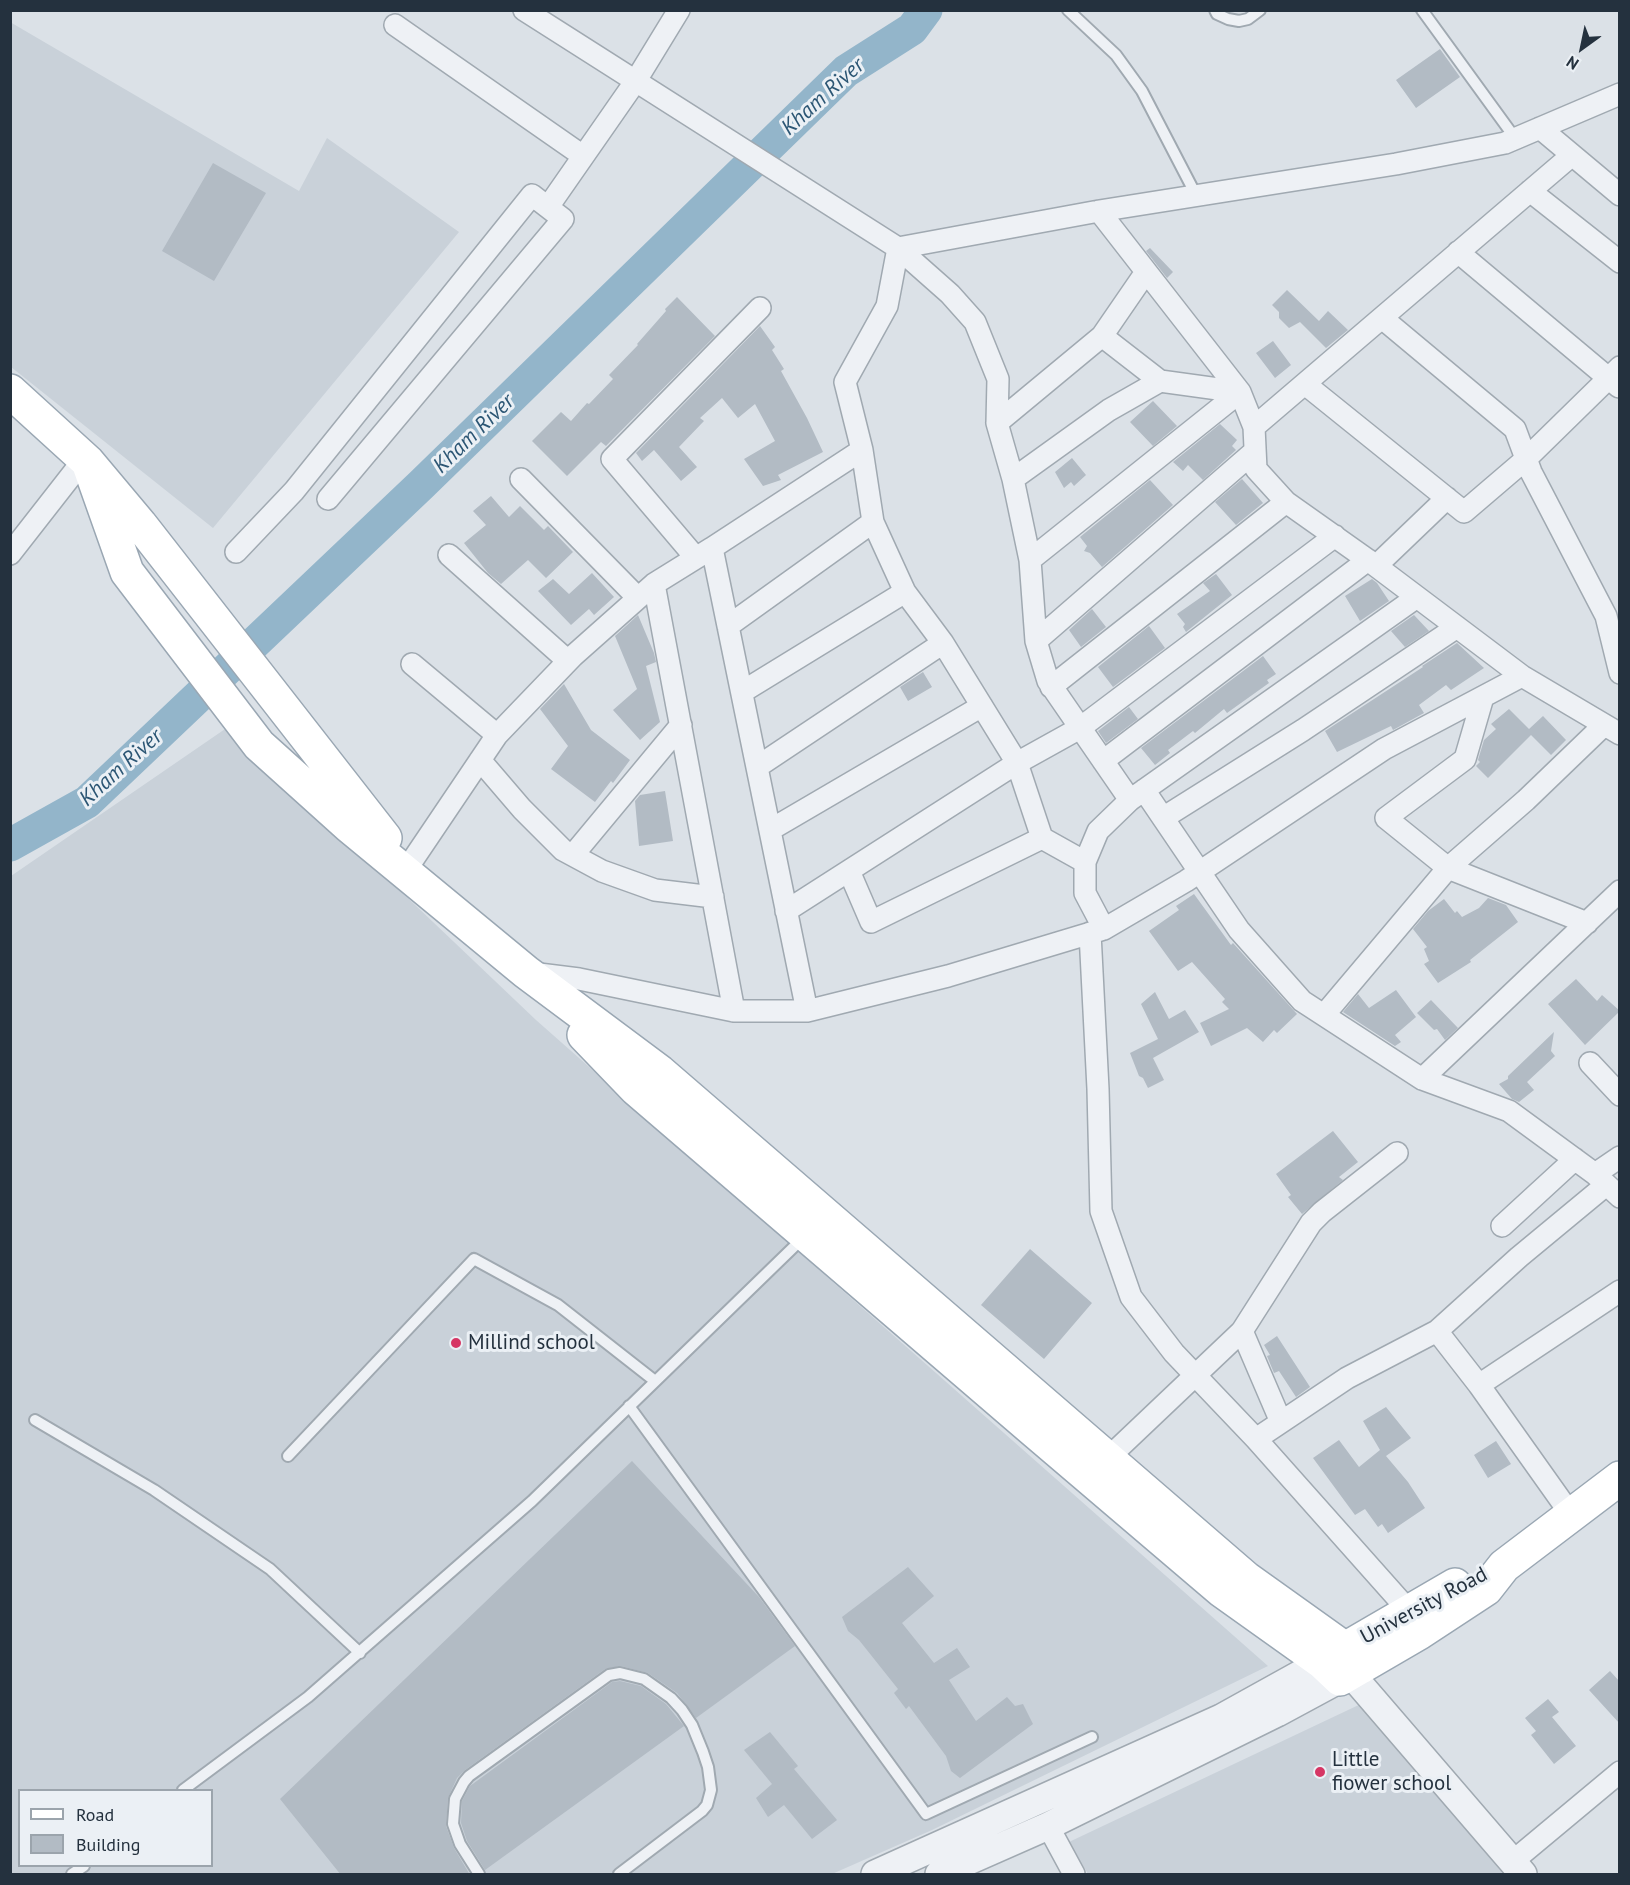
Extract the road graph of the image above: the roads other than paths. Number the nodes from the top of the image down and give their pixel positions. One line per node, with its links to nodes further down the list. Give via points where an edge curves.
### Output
1 (524, 10): 8 (street)
2 (679, 10): 8 (street)
3 (1068, 10): 15 (lane, via 1116,55 1142,91)
4 (1215, 10): 5 (lane, via 1228,20 1239,21)
5 (1260, 10)
6 (1422, 10): 11 (lane)
7 (395, 26): 12 (street)
8 (635, 82): 12 (street); 19 (street)
9 (1620, 94): 10 (street)
10 (1540, 128): 11 (street); 13 (street)
11 (1515, 138): 15 (street, via 1396,164)
12 (583, 156): 17 (street)
13 (1571, 156): 14 (street); 16 (street)
14 (1530, 191): 20 (street); 21 (street)
15 (1196, 195): 18 (street)
16 (1620, 195)
17 (548, 207): 40 (street, via 563,219); 44 (street, via 532,195 294,491)
18 (1099, 211): 19 (street); 22 (street)
19 (898, 248): 31 (street, via 975,322 999,379); 33 (street, via 887,306 845,382)
20 (1458, 252): 24 (street); 26 (street)
21 (1620, 262)
22 (1146, 272): 25 (street); 30 (street)
23 (759, 308): 45 (street, via 612,459)
24 (1382, 318): 28 (street); 35 (street, via 1515,429)
25 (1102, 336): 27 (street); 31 (street)
26 (1616, 378): 35 (street)
27 (1160, 381): 30 (street); 38 (street, via 1109,410)
28 (1305, 384): 32 (street); 39 (street)
29 (10, 391): 36 (main road)
30 (1240, 392): 32 (street); 48 (street)
31 (997, 423): 38 (street)
32 (1254, 428): 34 (street)
33 (862, 450): 42 (street); 45 (street)
34 (1255, 451): 41 (street, via 1256,469); 57 (street)
35 (1526, 459): 39 (street, via 1464,512); 54 (street)
36 (87, 460): 46 (street); 84 (main road); 84 (main road, via 127,572 254,738 349,826)
37 (521, 478): 53 (street)
38 (1013, 478): 48 (street)
39 (1446, 498): 49 (street)
40 (328, 499)
41 (1286, 501): 43 (street); 63 (street)
42 (873, 522): 51 (street); 55 (street)
43 (1335, 536): 49 (street); 68 (street)
44 (236, 552)
45 (704, 553): 50 (street); 55 (street)
46 (10, 554)
47 (449, 555): 59 (street)
48 (1030, 560): 57 (street)
49 (1372, 563): 52 (street); 72 (street)
50 (654, 584): 53 (street); 67 (street)
51 (905, 592): 58 (street); 64 (street)
52 (1417, 597): 56 (street); 75 (street)
53 (638, 598): 59 (street)
54 (1613, 614): 61 (street)
55 (728, 626): 64 (street)
56 (1457, 627): 62 (street); 76 (street)
57 (1036, 641): 63 (street)
58 (943, 643): 66 (street); 74 (street)
59 (568, 661): 70 (street)
60 (412, 664): 70 (street)
61 (1620, 673)
62 (1522, 676): 65 (street); 69 (street)
63 (1052, 687): 68 (street)
64 (742, 692): 74 (street)
65 (1483, 697): 81 (street, via 1465,759 1386,818); 83 (street, via 1384,749)
66 (982, 706): 73 (street); 77 (street)
67 (681, 725): 79 (street); 86 (street)
68 (1080, 728): 72 (street); 73 (street)
69 (1612, 729): 81 (street)
70 (497, 735): 71 (street)
71 (480, 760): 79 (street, via 563,850); 84 (street)
72 (1103, 761): 75 (street)
73 (1017, 763): 78 (street); 82 (street)
74 (757, 767): 77 (street)
75 (1137, 795): 76 (street); 80 (street, via 1098,831)
76 (1163, 818): 83 (street)
77 (770, 830): 87 (street)
78 (1042, 838): 80 (street); 82 (street, via 871,922)
79 (573, 855): 86 (street, via 602,871 655,890)
80 (1085, 862): 89 (street, via 1085,893)
81 (1448, 868): 88 (street); 93 (street)
82 (849, 871): 87 (street)
83 (1200, 872): 89 (street); 93 (street, via 1239,930 1302,1001)
84 (418, 879): 90 (main road)
85 (1620, 891): 88 (street)
86 (713, 897): 91 (street)
87 (786, 911): 92 (street)
88 (1587, 923): 95 (street)
89 (1097, 931): 92 (street, via 948,976); 106 (street, via 1101,1211 1131,1297)
90 (526, 972): 91 (street); 101 (main road, via 660,1072)
91 (734, 1011): 92 (street)
92 (807, 1011)
93 (1324, 1015): 95 (street)
94 (1590, 1063): 96 (street)
95 (1422, 1079): 99 (street, via 1509,1111)
96 (1620, 1095)
97 (1397, 1153): 104 (street, via 1311,1223)
98 (1620, 1157): 100 (street)
99 (1575, 1160): 100 (street); 102 (street)
100 (1607, 1185): 105 (street)
101 (816, 1225): 107 (lane); 114 (main road); 120 (main road, via 1221,1590)
102 (1502, 1226)
103 (1620, 1291): 108 (street)
104 (1242, 1331): 106 (street); 111 (street)
105 (1437, 1331): 108 (street); 111 (street, via 1347,1378)
106 (1195, 1375): 112 (street); 114 (street)
107 (655, 1381): 109 (lane); 113 (lane, via 558,1305 474,1259)
108 (1479, 1385): 116 (street)
109 (629, 1406): 119 (lane, via 532,1501); 121 (lane, via 926,1814)
110 (35, 1420): 119 (lane, via 154,1490 270,1569)
111 (1281, 1422): 112 (street)
112 (1256, 1439): 118 (street)
113 (288, 1456)
114 (1107, 1459): 120 (main road)
115 (1620, 1478): 116 (main road, University Road)
116 (1572, 1516): 117 (main road, University Road)
117 (1504, 1566): 118 (main road, University Road, via 1476,1573); 120 (main road, University Road, via 1485,1589 1419,1633)
118 (1409, 1611): 120 (main road, University Road)
119 (360, 1653): 123 (lane)
120 (1343, 1666): 124 (street, via 1277,1713); 125 (street); 128 (street)
121 (1092, 1737)
122 (1620, 1772): 125 (street)
123 (186, 1789)
124 (1048, 1826): 129 (street); 130 (street)
125 (1518, 1868)
126 (626, 1872): 127 (lane, via 702,1811 711,1790 703,1752 682,1710 644,1679 620,1673 609,1675 464,1782 455,1799 453,1824)
127 (479, 1875)
128 (875, 1875)
129 (939, 1875)
130 (1074, 1875)

